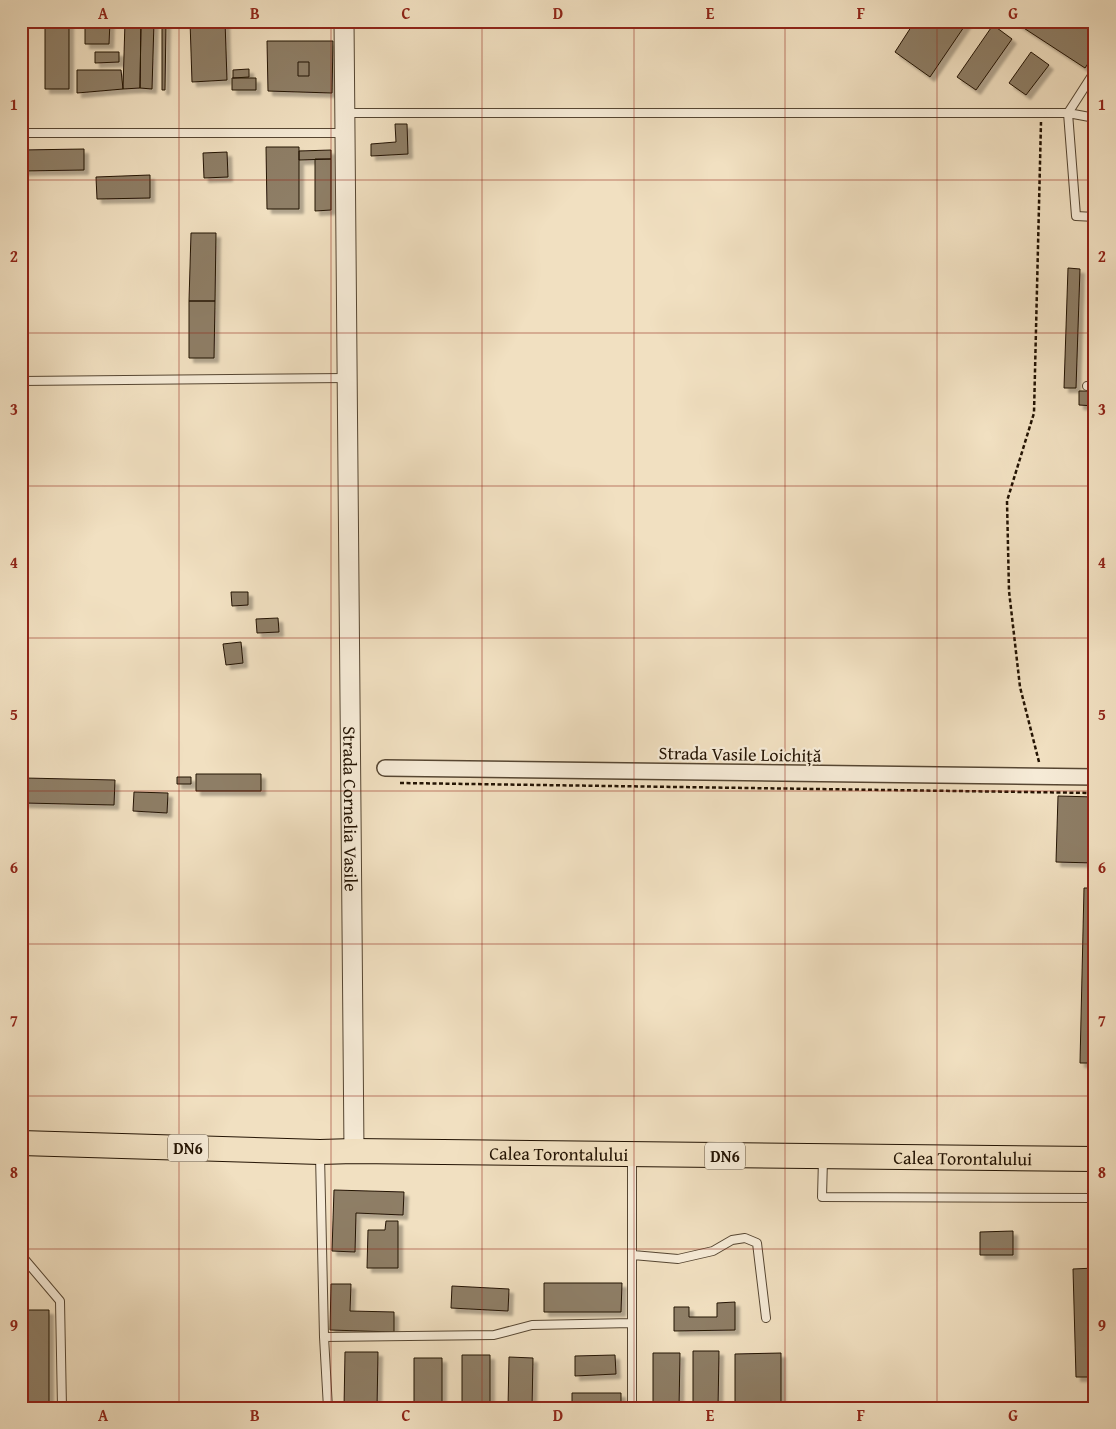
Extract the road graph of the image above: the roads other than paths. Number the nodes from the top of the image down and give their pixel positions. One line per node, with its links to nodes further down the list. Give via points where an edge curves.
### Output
1 (344, 21): 3 (street, Strada Cornelia Vasile)
2 (1095, 71): 4 (lane)
3 (345, 113): 4 (lane); 6 (street, Strada Cornelia Vasile)
4 (1068, 113): 5 (lane); 8 (lane, via 1076,216)
5 (1095, 118)
6 (346, 132): 7 (lane); 9 (street, Strada Cornelia Vasile)
7 (21, 133)
8 (1095, 217)
9 (347, 378): 10 (lane); 14 (street, Strada Cornelia Vasile)
10 (21, 381)
11 (385, 768): 12 (street, Strada Vasile Loichiță)
12 (1095, 777)
13 (21, 1144): 15 (main road, Calea Torontalului / DN6)
14 (354, 1151): 15 (main road, Calea Torontalului / DN6); 16 (main road, Calea Torontalului / DN6)
15 (320, 1152): 24 (lane)
16 (632, 1155): 17 (main road, Calea Torontalului / DN6); 21 (lane)
17 (823, 1157): 18 (main road, Calea Torontalului / DN6); 19 (lane, via 822,1197)
18 (1095, 1159)
19 (1095, 1198)
20 (21, 1255): 25 (lane, via 60,1300)
21 (633, 1255): 22 (lane, via 678,1259 712,1251 732,1240 745,1238 757,1242); 23 (lane)
22 (766, 1318)
23 (632, 1323): 24 (lane, via 532,1325 494,1336); 27 (lane)
24 (324, 1337): 26 (lane)
25 (62, 1408)
26 (328, 1408)
27 (632, 1408)

